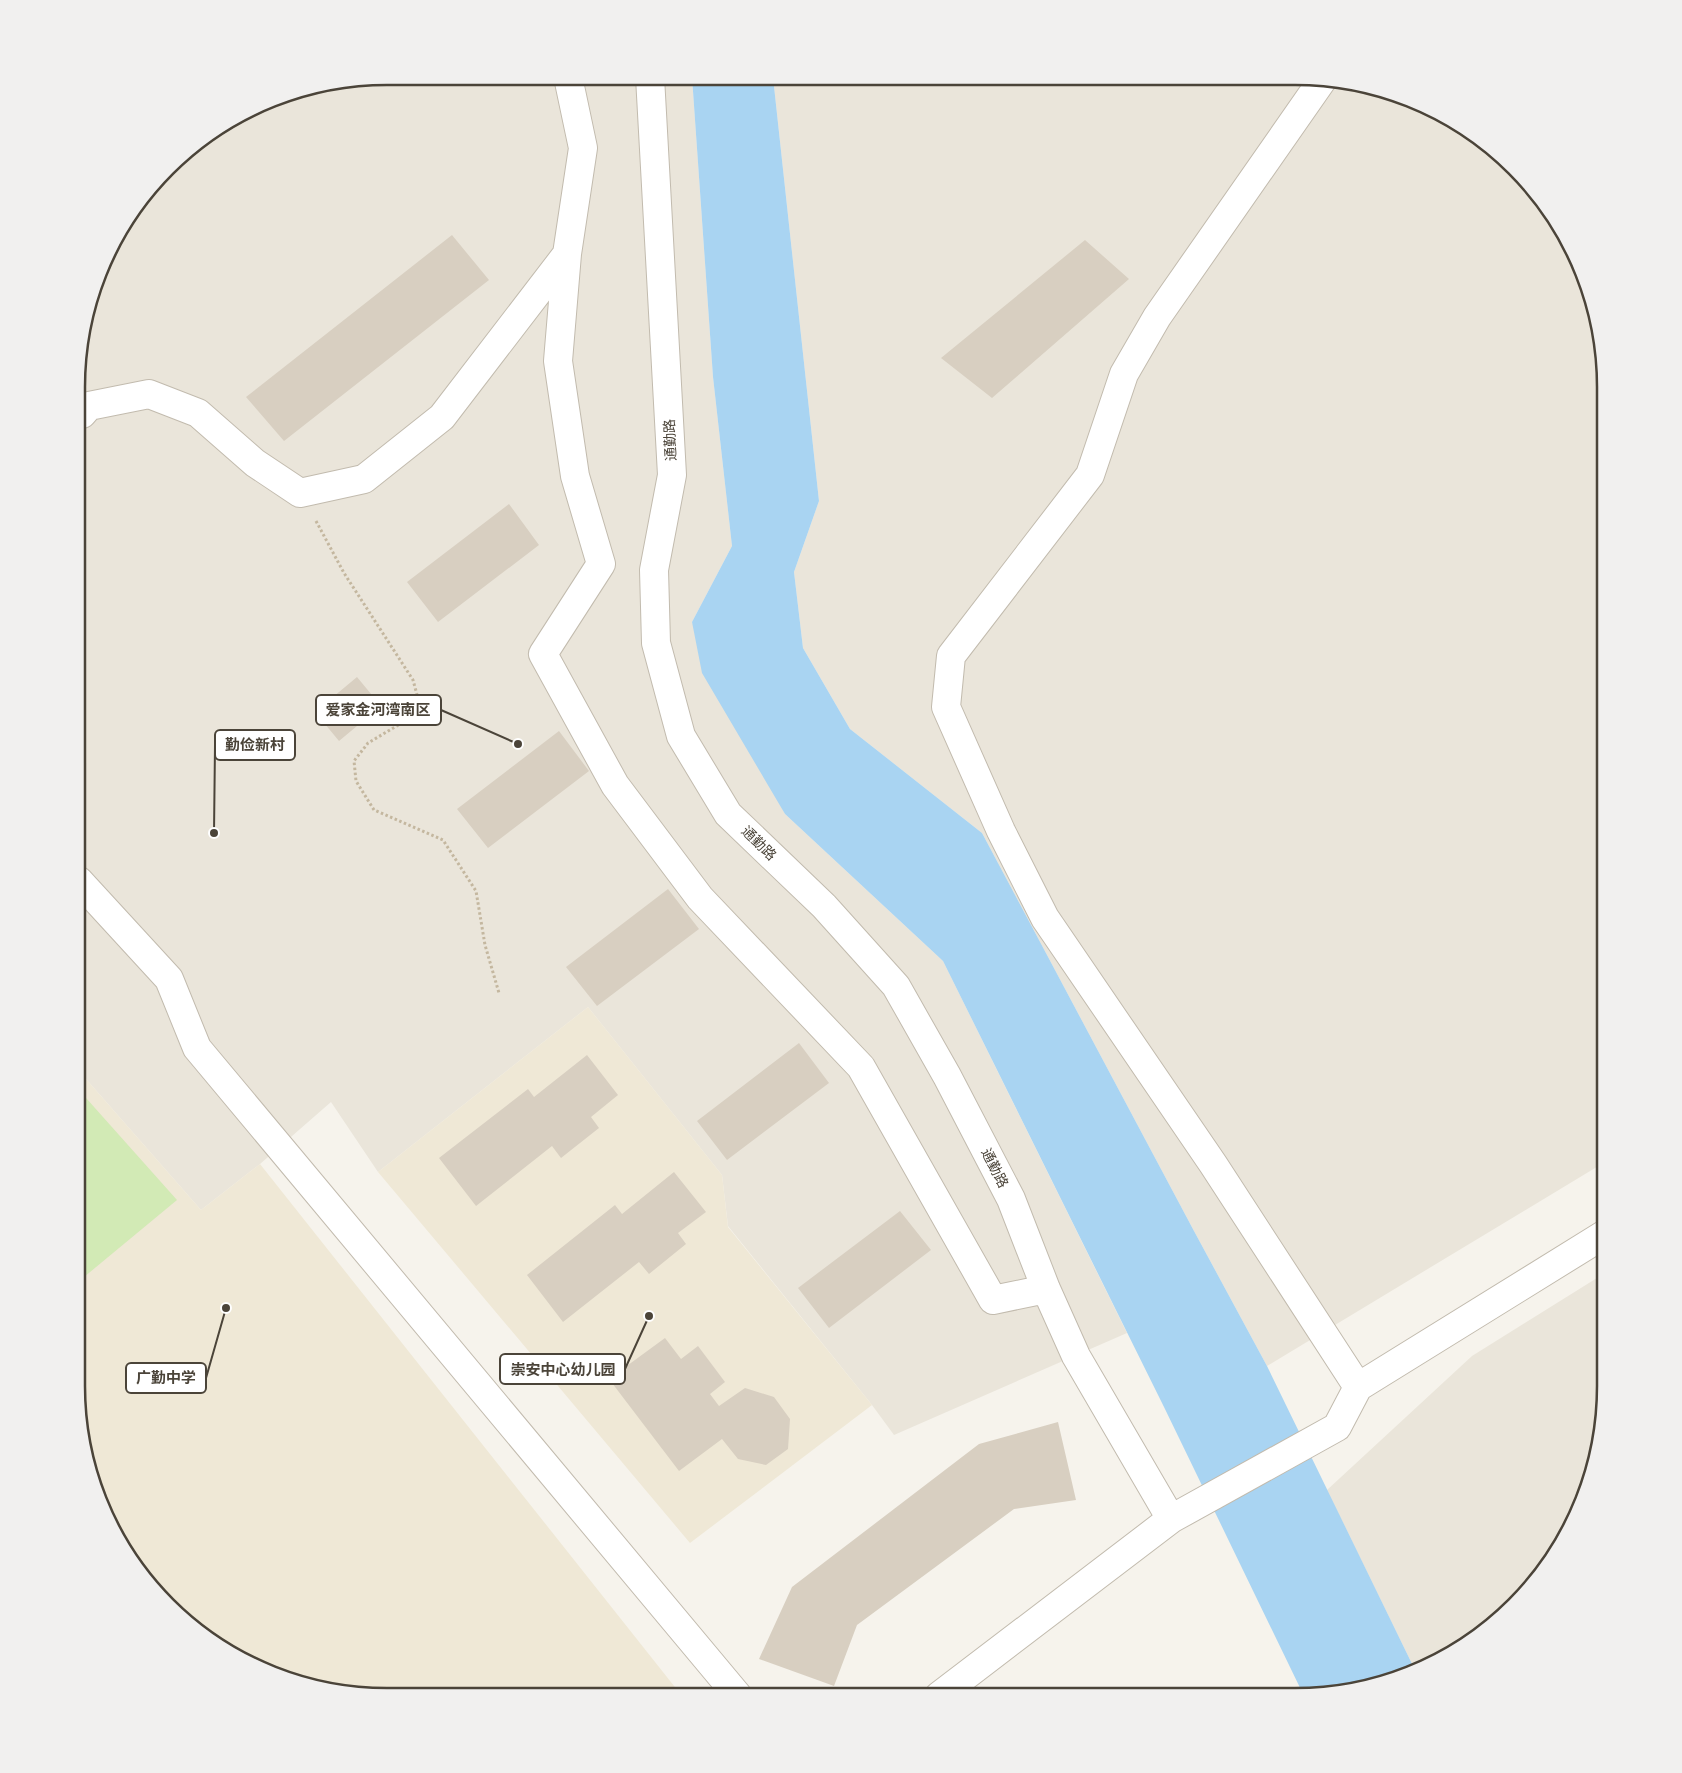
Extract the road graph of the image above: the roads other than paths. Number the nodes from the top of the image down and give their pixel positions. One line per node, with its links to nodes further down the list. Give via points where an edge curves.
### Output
1 (570, 85): 4 (street, via 584,148)
2 (650, 85): 8 (street, 通勤路, via 672,476 654,570 656,643 681,736 728,814 824,906 896,986 948,1076 1011,1199)
3 (1318, 86): 9 (street, via 1157,316 1124,374 1090,475 951,656 946,707 1001,831 1045,918 1214,1164)
4 (567, 254): 5 (street, via 442,417 364,479 300,493 255,463 198,413 149,394 89,406); 8 (street, via 558,361 575,476 601,564 543,654 615,785 700,898 861,1067 993,1300)
5 (85, 411)
6 (85, 887): 11 (street, via 169,980 197,1048)
7 (1597, 1239): 9 (street)
8 (1046, 1289): 10 (street, 通勤路, via 1076,1356)
9 (1358, 1387): 10 (street, via 1337,1427)
10 (1171, 1519): 12 (street)
11 (731, 1688)
12 (950, 1688)

